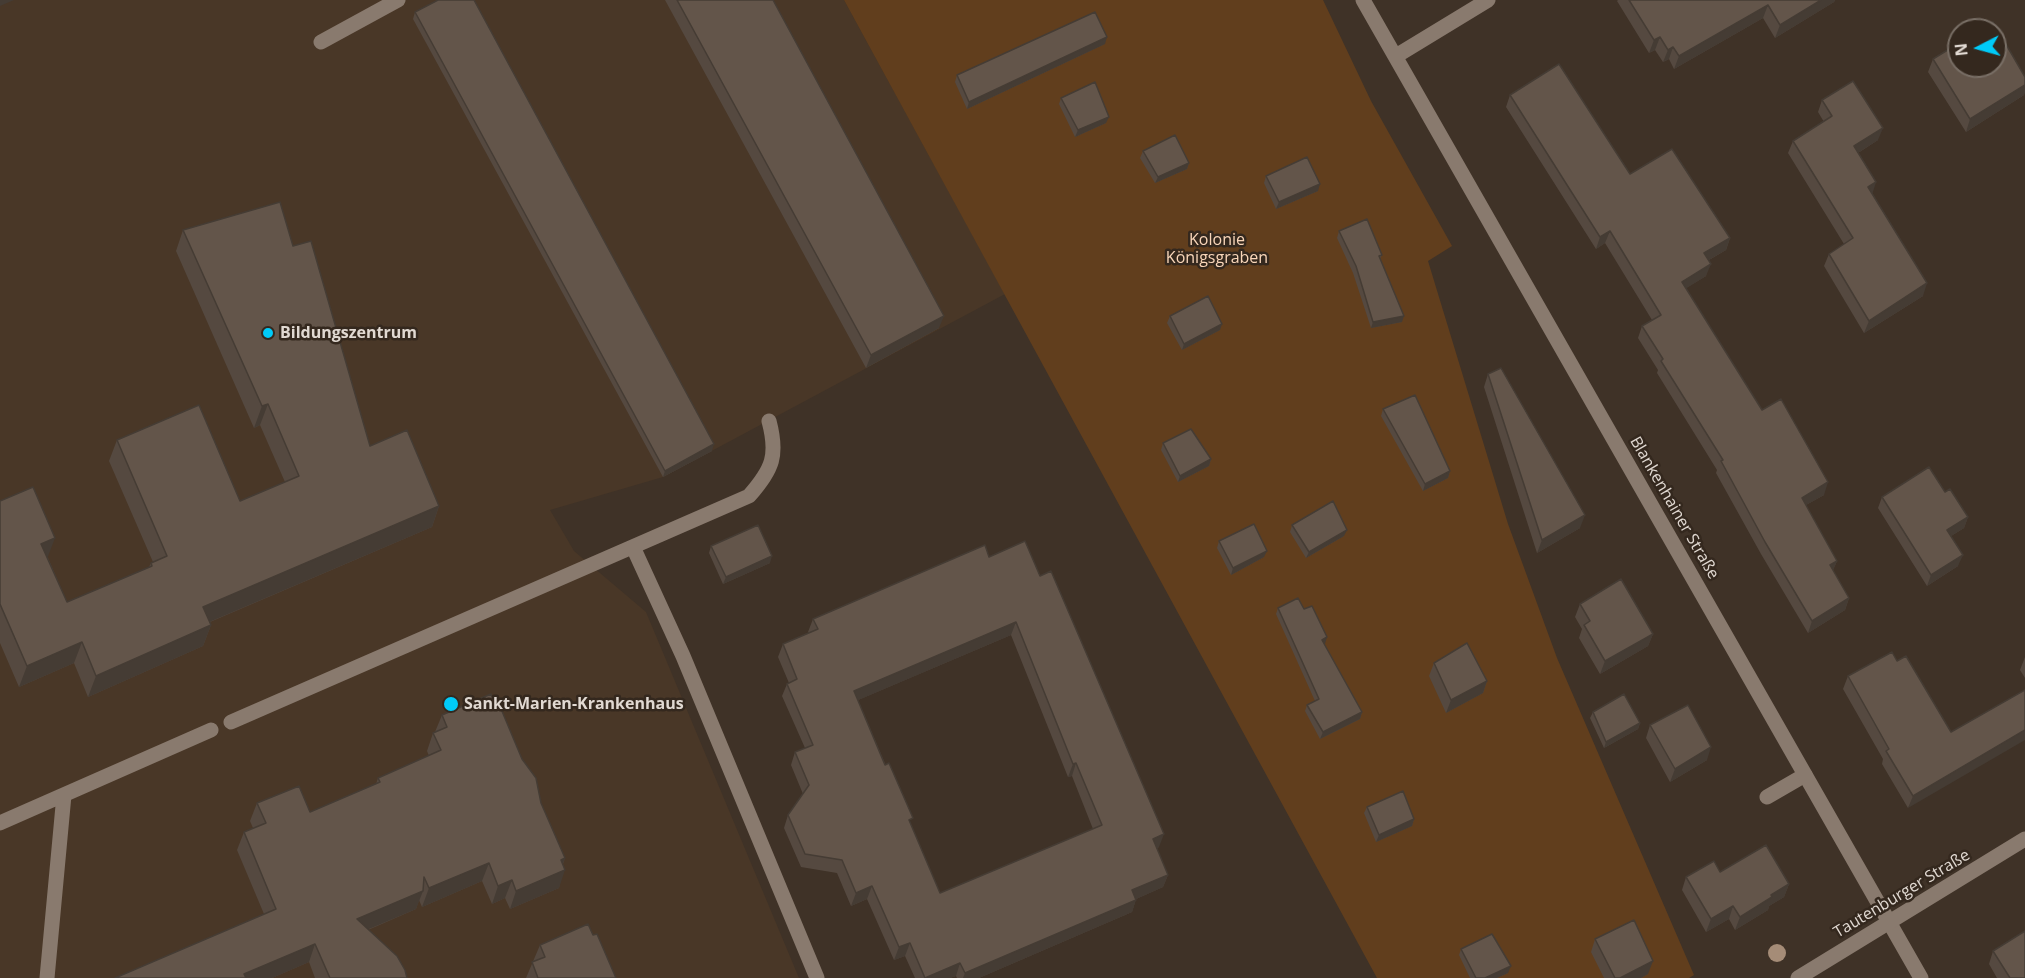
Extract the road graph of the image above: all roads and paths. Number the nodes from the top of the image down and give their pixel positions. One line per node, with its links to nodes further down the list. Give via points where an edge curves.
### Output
1 (398, 0): 4 (street)
2 (1363, 0): 5 (street, Blankenhainer Straße)
3 (1488, 0): 5 (street)
4 (321, 42)
5 (1396, 56): 10 (street, Blankenhainer Straße)
6 (769, 421): 7 (street, via 775,446 761,483 749,496)
7 (633, 547): 8 (street); 17 (street, via 683,656)
8 (231, 722)
9 (211, 730): 11 (street)
10 (1805, 775): 12 (street); 15 (street, Blankenhainer Straße)
11 (64, 795): 13 (street); 16 (street)
12 (1767, 797)
13 (0, 823)
14 (2025, 839): 15 (street, Tautenburger Straße)
15 (1889, 923): 18 (street, Tautenburger Straße); 19 (street, Blankenhainer Straße)
16 (47, 978)
17 (817, 978)
18 (1797, 978)
19 (1921, 978)

